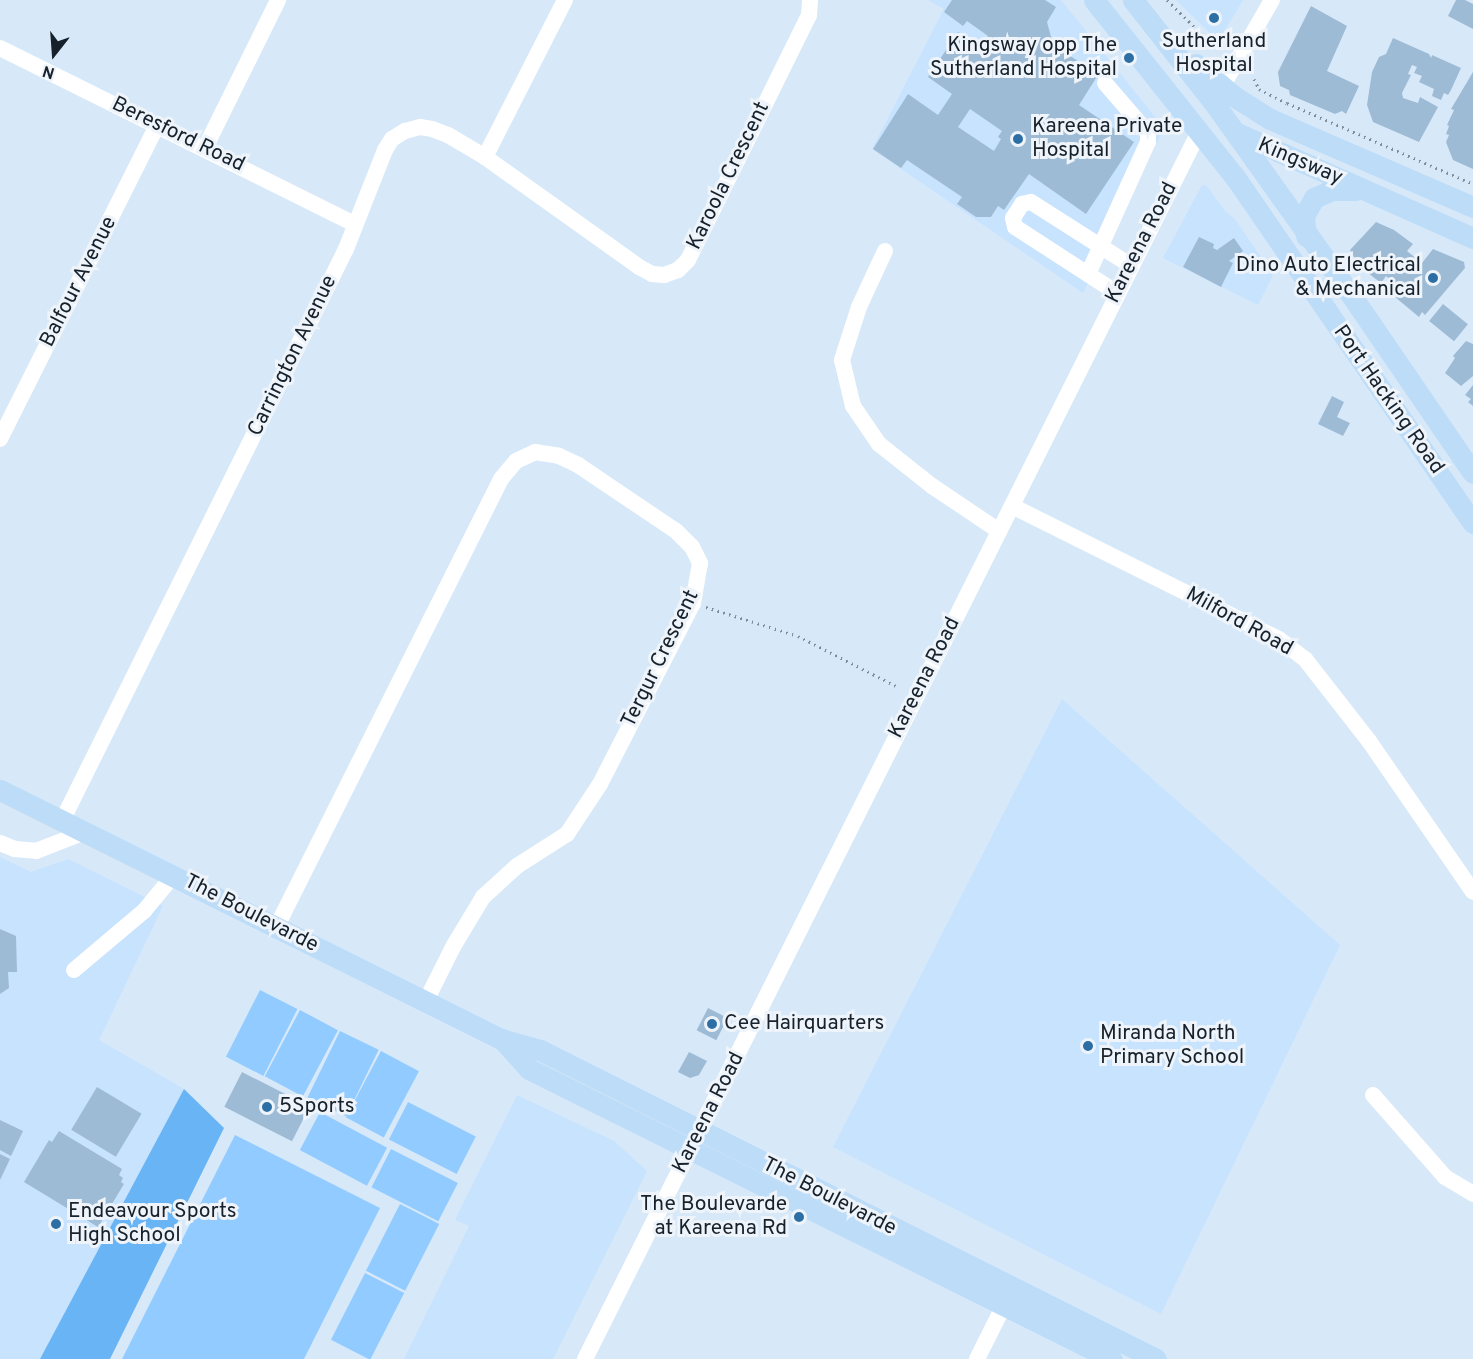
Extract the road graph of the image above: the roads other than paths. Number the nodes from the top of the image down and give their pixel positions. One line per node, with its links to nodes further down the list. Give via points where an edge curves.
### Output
1 (278, 0): 12 (street)
2 (565, 0): 13 (street)
3 (810, 0): 13 (street, Karoola Crescent, via 809,15 688,260 678,270 664,275 639,267)
4 (1094, 0): 9 (main road, Kingsway, via 1143,59 1178,92)
5 (1133, 0): 9 (main road, Kingsway)
6 (1272, 0): 9 (street, Kareena Road)
7 (0, 48): 10 (street, Beresford Road)
8 (1105, 83): 19 (street, via 1148,133 1148,142)
9 (1211, 109): 11 (main road, Port Hacking Road); 15 (main road, Kingsway, via 1269,119); 21 (street, Kareena Road); 27 (main road, Port Hacking Road, via 1235,177)
10 (157, 126): 12 (street, Beresford Road); 24 (street, Balfour Avenue)
11 (1234, 132): 14 (main road, Kingsway); 17 (main road, Port Hacking Road)
12 (205, 148): 16 (street, Beresford Road)
13 (485, 157): 16 (street, Carrington Avenue, via 432,129 405,130 385,150)
14 (1374, 194): 17 (main road, via 1340,189 1318,195 1304,216); 18 (main road, Kingsway)
15 (1473, 207)
16 (355, 225): 30 (street, Carrington Avenue)
17 (1306, 236): 25 (main road, Port Hacking Road)
18 (1473, 238)
19 (1101, 247): 21 (street); 22 (street); 22 (street, via 1031,202 1022,204 1013,218 1015,227)
20 (885, 251): 28 (street, via 859,307 842,360 853,406 879,444)
21 (1130, 265): 23 (street, Kareena Road)
22 (1088, 274): 23 (street)
23 (1117, 293): 26 (street, Kareena Road)
24 (0, 439)
25 (1473, 473)
26 (1012, 506): 28 (street, Kareena Road); 34 (street, Milford Road, via 1279,639 1305,658 1369,741)
27 (1473, 523)
28 (999, 531): 40 (street, Kareena Road)
29 (0, 790): 30 (main road, The Boulevarde)
30 (62, 821): 31 (main road, The Boulevarde)
31 (85, 832): 32 (street, via 36,851); 33 (main road, The Boulevarde)
32 (0, 843)
33 (173, 876): 35 (main road, The Boulevarde); 36 (street, via 144,911)
34 (1473, 892)
35 (276, 927): 37 (main road, The Boulevarde); 37 (street, Tergur Crescent, via 501,479 516,461 535,452 579,465 676,531 692,547 700,562 693,603 600,784 567,834 517,866 483,897)
36 (74, 969)
37 (426, 1001): 38 (main road, The Boulevarde)
38 (501, 1039): 40 (main road, The Boulevarde, via 540,1050); 41 (main road, The Boulevarde, via 530,1070)
39 (1373, 1095): 42 (street, via 1445,1177)
40 (700, 1131): 41 (street, Kareena Road); 43 (main road, The Boulevarde)
41 (690, 1151): 43 (main road, The Boulevarde); 44 (street, Kareena Road)
42 (1473, 1194)
43 (1008, 1297): 45 (street); 46 (main road, The Boulevarde); 47 (main road, The Boulevarde)
44 (585, 1359)
45 (977, 1359)
46 (1112, 1359)
47 (1156, 1359)

